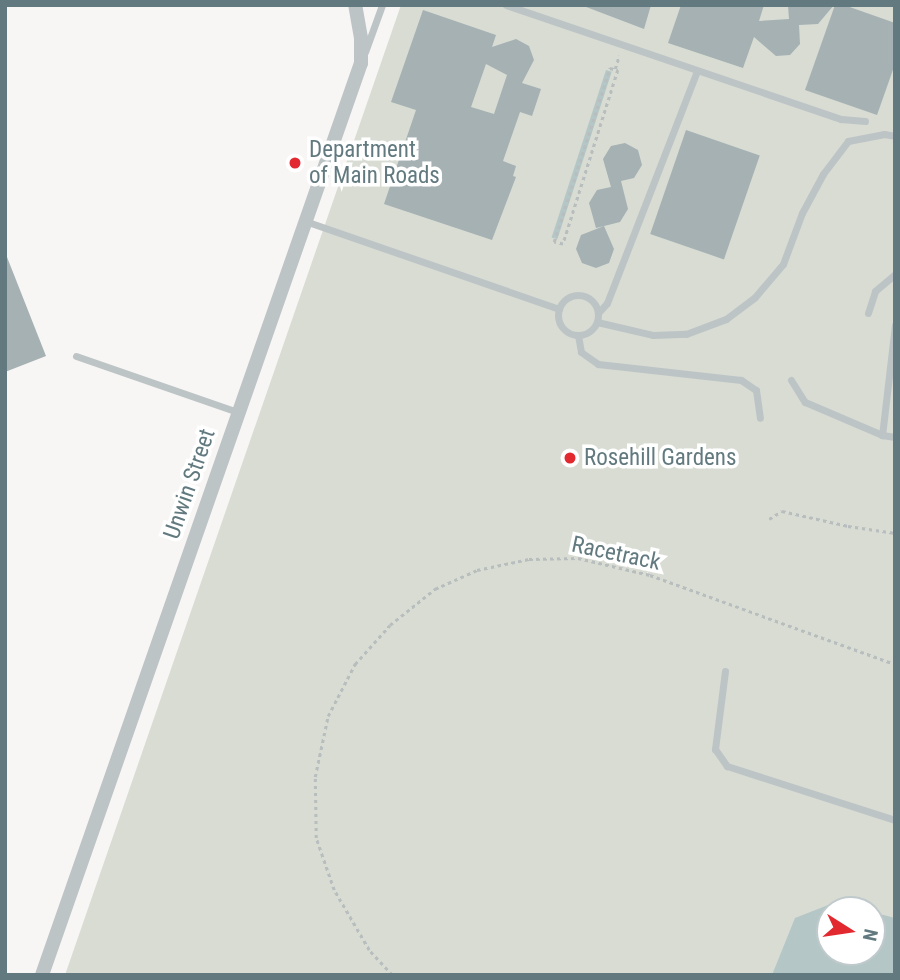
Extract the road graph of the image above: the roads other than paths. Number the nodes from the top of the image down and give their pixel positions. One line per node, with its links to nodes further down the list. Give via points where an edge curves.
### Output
1 (355, 5): 4 (street, Unwin Street)
2 (382, 5): 4 (lane)
3 (506, 5): 5 (lane)
4 (361, 63): 8 (street, Unwin Street)
5 (697, 71): 6 (lane, via 841,119); 11 (lane, via 607,303)
6 (865, 121)
7 (895, 136): 13 (lane, via 848,141 818,184 783,264 755,297 726,320 686,334 653,335)
8 (305, 220): 10 (lane); 18 (street, Unwin Street)
9 (895, 274): 12 (lane, via 875,291)
10 (559, 309): 11 (lane, via 567,298 580,295 591,300); 15 (lane, via 562,327)
11 (598, 313): 13 (lane)
12 (868, 313)
13 (597, 322): 15 (lane, via 590,332)
14 (895, 325): 20 (lane)
15 (578, 335): 19 (lane, via 581,352 598,363 741,380 756,390)
16 (76, 356): 18 (lane)
17 (791, 380): 20 (lane, via 806,402)
18 (239, 413): 24 (street, Unwin Street)
19 (760, 418)
20 (882, 435): 21 (lane)
21 (895, 437)
22 (725, 671): 23 (lane, via 715,749 727,766)
23 (895, 820)
24 (42, 975)

